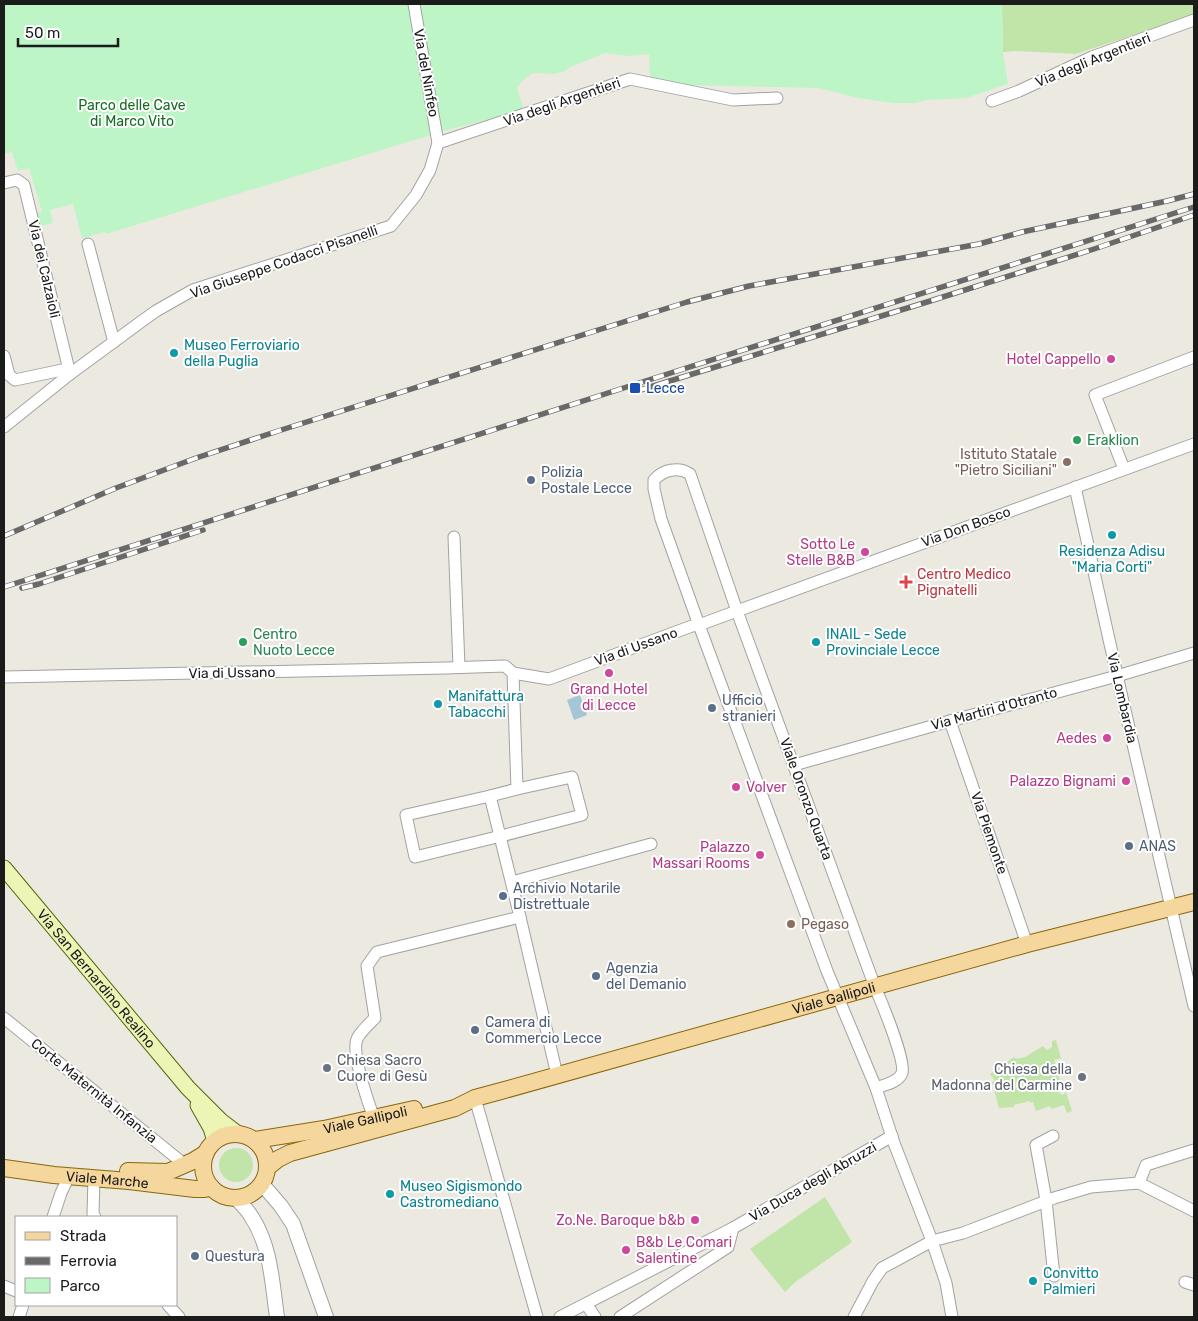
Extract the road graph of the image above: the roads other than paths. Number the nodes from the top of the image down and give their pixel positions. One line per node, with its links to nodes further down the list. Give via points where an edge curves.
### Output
1 (414, 4): 5 (street, Via del Ninfeo)
2 (1194, 20): 4 (street, Via degli Argentieri, via 1092,56)
3 (777, 98): 5 (street, Via degli Argentieri, via 733,100 630,79)
4 (992, 101)
5 (438, 143): 8 (street, Via Giuseppe Codacci Pisanelli, via 430,170 416,196 391,226 193,290 156,311)
6 (4, 183): 11 (street, Via dei Calzaioli, via 17,180 24,185)
7 (88, 244): 8 (street)
8 (114, 342): 11 (street, Via Giuseppe Codacci Pisanelli)
9 (4, 356): 11 (street, via 9,375 15,380 62,370)
10 (1194, 357): 14 (street, via 1095,395)
11 (70, 374): 12 (street, Via Giuseppe Codacci Pisanelli)
12 (4, 427)
13 (1194, 444): 14 (street, Via Don Bosco)
14 (1124, 470): 15 (street, Via Don Bosco)
15 (1075, 487): 17 (street, Via Don Bosco); 22 (street, Via Lombardia)
16 (454, 537): 20 (street)
17 (737, 611): 18 (street); 18 (street, Viale Oronzo Quarta, via 690,474 673,470 658,476 654,480 654,489 661,519); 25 (street, Viale Oronzo Quarta)
18 (699, 625): 21 (street, Via di Ussano, via 549,679); 37 (street)
19 (1194, 653): 22 (street, Via Martiri d'Otranto)
20 (459, 667): 21 (street, Via di Ussano, via 505,666); 23 (street, Via di Ussano)
21 (513, 673): 26 (street)
22 (1117, 676): 24 (street, Via Martiri d'Otranto); 33 (street, Via Lombardia)
23 (4, 677)
24 (950, 721): 25 (street, Via Martiri d'Otranto); 35 (street, Via Piemonte)
25 (794, 765): 36 (street, Viale Oronzo Quarta)
26 (517, 789): 27 (street); 28 (street, via 572,777 582,815)
27 (490, 796): 28 (street); 28 (street, via 406,815 415,856)
28 (501, 836): 31 (street)
29 (651, 844): 31 (street)
30 (4, 868): 41 (main road, Via San Bernardino Realino)
31 (512, 882): 34 (street)
32 (1194, 902): 33 (main road, Viale Gallipoli)
33 (1171, 908): 35 (main road, Viale Gallipoli); 38 (street, Via Lombardia)
34 (520, 917): 40 (street); 44 (street, via 377,952 367,966 375,1018 357,1039 355,1053)
35 (1027, 944): 36 (main road, Viale Gallipoli)
36 (874, 987): 37 (main road, Viale Gallipoli); 42 (street, Viale Oronzo Quarta, via 903,1064 897,1079)
37 (838, 997): 40 (main road, Viale Gallipoli); 42 (street)
38 (1194, 1006)
39 (4, 1018): 52 (street, Corte Maternità Infanzia)
40 (556, 1075): 43 (main road, Viale Gallipoli)
41 (188, 1088): 45 (main road, Via San Bernardino Realino); 49 (main road, Via San Bernardino Realino, via 211,1128)
42 (876, 1088): 46 (street)
43 (475, 1098): 44 (main road, Viale Gallipoli, via 454,1099); 54 (main road, Viale Gallipoli, via 455,1108 290,1153); 73 (street)
44 (374, 1118): 48 (main road, Viale Gallipoli)
45 (238, 1134): 48 (main road); 49 (main road, via 226,1135)
46 (892, 1136): 65 (street, Via Duca degli Abruzzi); 66 (street)
47 (1053, 1136): 61 (street, via 1036,1145)
48 (255, 1140): 54 (main road, via 265,1152)
49 (210, 1147): 52 (main road, Viale Marche); 59 (main road, via 203,1165)
50 (1194, 1150): 57 (street, via 1146,1165)
51 (4, 1157): 52 (main road, Viale Marche, via 130,1172 168,1172)
52 (183, 1166)
53 (4, 1168): 55 (main road, Viale Marche)
54 (268, 1168): 58 (main road)
55 (69, 1176): 56 (main road, Viale Marche); 63 (street)
56 (94, 1178): 59 (main road, Viale Marche, via 195,1189); 64 (street)
57 (1139, 1183): 61 (street, via 1091,1187); 62 (street)
58 (262, 1184): 60 (main road, via 255,1192); 72 (street, via 293,1224)
59 (211, 1187): 60 (main road, via 222,1195)
60 (236, 1198): 71 (street, via 250,1214 264,1239)
61 (1046, 1200): 66 (street, via 963,1234); 67 (street)
62 (1194, 1211)
63 (53, 1216)
64 (94, 1216)
65 (733, 1228): 68 (street, Via Duca degli Abruzzi); 76 (street, Via Duca degli Abruzzi, via 728,1247)
66 (932, 1241): 77 (street, via 882,1268); 78 (street, via 946,1283)
67 (1054, 1276)
68 (586, 1304): 74 (street, Via Duca degli Abruzzi); 75 (street)
69 (169, 1306): 70 (street)
70 (179, 1317)
71 (277, 1317)
72 (326, 1317)
73 (537, 1317)
74 (560, 1317)
75 (595, 1317)
76 (620, 1317)
77 (854, 1317)
78 (952, 1317)

